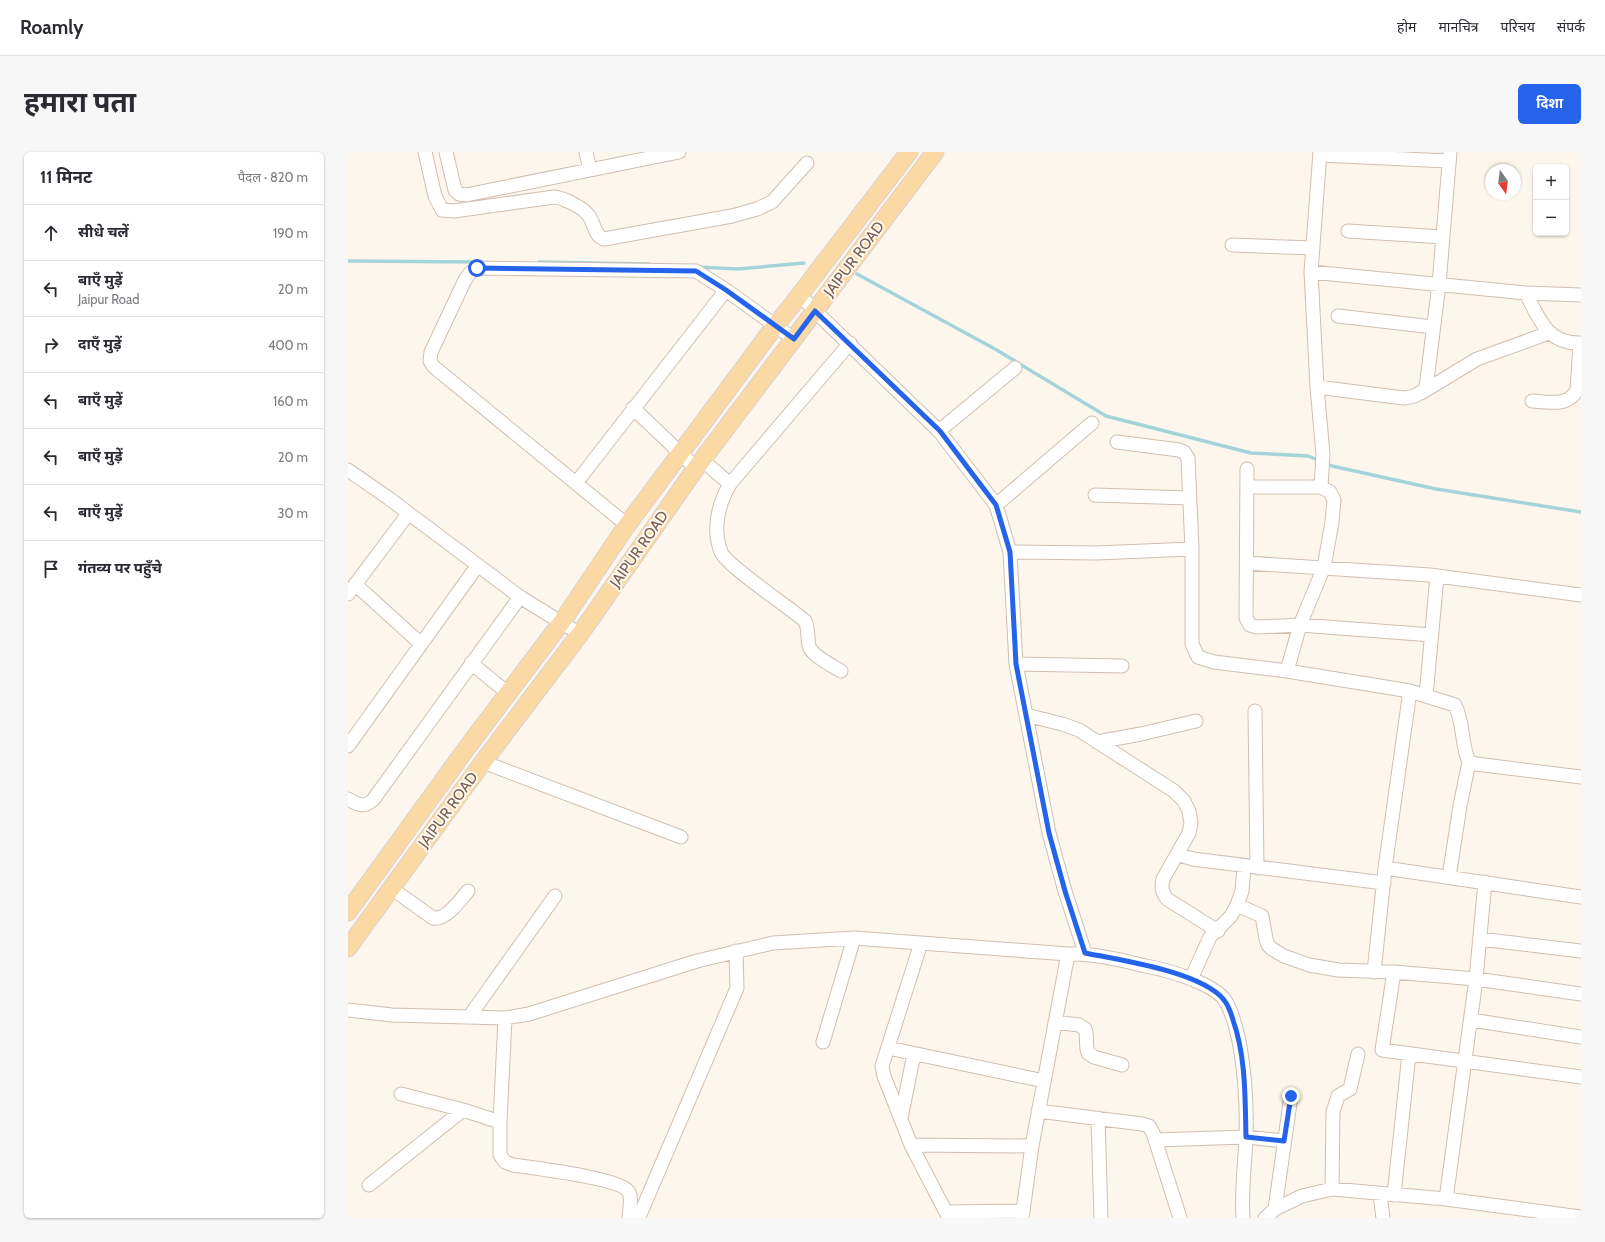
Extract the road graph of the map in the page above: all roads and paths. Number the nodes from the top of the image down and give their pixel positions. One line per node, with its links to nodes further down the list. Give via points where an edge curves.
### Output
1 (425, 152): 9 (street, via 435,196 442,210 454,212 561,198 589,216 596,232 604,239 732,216 765,206 772,202)
2 (446, 152): 10 (street, via 455,190 466,195)
3 (586, 152): 10 (street)
4 (680, 152): 10 (street)
5 (909, 152): 19 (main road, JAIPUR ROAD)
6 (935, 152): 21 (main road, JAIPUR ROAD)
7 (1320, 154): 8 (street); 14 (street)
8 (1449, 156): 12 (street)
9 (806, 163)
10 (590, 170)
11 (1348, 231): 12 (street)
12 (1443, 237): 16 (street)
13 (1232, 245): 14 (street)
14 (1313, 248): 15 (street)
15 (1311, 272): 16 (street); 30 (street)
16 (1439, 284): 18 (street); 24 (street)
17 (726, 290): 23 (street); 33 (street); 41 (street, via 696,271 687,270 477,268 468,276 431,352 430,361 434,367)
18 (1526, 293): 20 (street); 25 (street, via 1540,323)
19 (800, 295): 21 (street); 23 (main road, JAIPUR ROAD)
20 (1581, 295)
21 (815, 311): 26 (main road, JAIPUR ROAD); 27 (street)
22 (1338, 316): 24 (street)
23 (775, 326): 26 (street); 37 (main road, JAIPUR ROAD)
24 (1433, 327): 31 (street, via 1426,388)
25 (1549, 333): 28 (street, via 1558,339); 31 (street, via 1477,359)
26 (794, 339): 38 (main road, JAIPUR ROAD)
27 (850, 343): 35 (street); 42 (street)
28 (1580, 343): 32 (street, via 1577,390 1574,396 1560,402)
29 (1015, 368): 35 (street)
30 (1317, 387): 31 (street, via 1404,398 1413,398); 44 (street, via 1322,454)
31 (1421, 393)
32 (1532, 401)
33 (633, 408): 37 (street); 41 (street)
34 (1092, 423): 47 (street)
35 (940, 431): 47 (street)
36 (1117, 442): 46 (street, via 1184,452 1188,458)
37 (681, 453): 38 (street); 49 (main road, JAIPUR ROAD)
38 (699, 464): 42 (street); 61 (main road, JAIPUR ROAD)
39 (1247, 469): 43 (street)
40 (348, 470): 48 (street)
41 (576, 483): 49 (street)
42 (730, 484): 67 (street, via 721,499 717,514 717,534 722,553 805,621 809,647 813,653)
43 (1247, 487): 44 (street); 52 (street)
44 (1321, 487): 54 (street, via 1330,492 1334,500)
45 (1095, 495): 46 (street)
46 (1189, 498): 50 (street)
47 (996, 505): 51 (street)
48 (408, 514): 53 (street); 56 (street)
49 (627, 525): 59 (main road, JAIPUR ROAD)
50 (1192, 549): 51 (street, via 1097,553); 68 (street, via 1192,644 1198,657 1214,662)
51 (1010, 552): 65 (street)
52 (1247, 563): 54 (street); 60 (street, via 1246,618 1250,625)
53 (478, 565): 58 (street); 63 (street)
54 (1324, 567): 55 (street); 60 (street)
55 (1437, 576): 57 (street); 62 (street)
56 (351, 589): 63 (street)
57 (1581, 595)
58 (520, 597): 59 (street); 64 (street)
59 (561, 623): 61 (street); 70 (main road, JAIPUR ROAD)
60 (1300, 625): 62 (street); 68 (street)
61 (580, 634): 78 (main road, JAIPUR ROAD)
62 (1432, 634): 71 (street)
63 (421, 644): 75 (street)
64 (471, 663): 70 (street); 81 (street, via 373,800 360,806)
65 (1026, 665): 66 (street); 73 (street)
66 (1122, 666)
67 (841, 671)
68 (1287, 671): 69 (street)
69 (1410, 691): 71 (street); 86 (street)
70 (508, 694): 95 (main road, JAIPUR ROAD)
71 (1426, 696): 79 (street, via 1455,705)
72 (1255, 711): 85 (street)
73 (1026, 715): 76 (street, via 1079,730); 103 (street, via 1049,833)
74 (1196, 721): 76 (street)
75 (353, 729): 77 (street)
76 (1098, 742): 83 (street, via 1174,791 1184,801 1189,811 1190,828)
77 (348, 746)
78 (483, 762): 82 (street); 90 (main road, JAIPUR ROAD)
79 (1469, 762): 80 (street); 87 (street)
80 (1581, 777)
81 (348, 799)
82 (681, 837)
83 (1177, 854): 84 (street, via 1193,859); 96 (street, via 1163,879 1163,893)
84 (1244, 866): 85 (street); 94 (street, via 1242,891)
85 (1257, 868): 89 (street)
86 (1385, 868): 87 (street); 89 (street)
87 (1449, 877): 88 (street)
88 (1485, 882): 93 (street); 98 (street)
89 (1384, 883): 105 (street)
90 (391, 888): 91 (street, via 433,918 439,919 444,917); 100 (main road, JAIPUR ROAD)
91 (468, 891)
92 (555, 896): 111 (street)
93 (1581, 897)
94 (1237, 905): 96 (street); 105 (street, via 1262,916 1268,945 1277,953 1309,965)
95 (348, 912)
96 (1218, 931): 107 (street, via 1210,937)
97 (854, 938): 99 (street); 101 (street, via 773,943); 116 (street)
98 (1480, 939): 102 (street); 108 (street)
99 (920, 943): 104 (street); 117 (street)
100 (348, 948)
101 (736, 951): 112 (street, via 529,1014); 145 (street, via 737,988)
102 (1581, 951)
103 (1085, 953): 104 (street); 107 (street, via 1158,968)
104 (1068, 954): 114 (street)
105 (1374, 972): 106 (street)
106 (1394, 972): 108 (street); 120 (street, via 1382,1050)
107 (1191, 978): 132 (street, via 1224,1000 1237,1032 1244,1069)
108 (1476, 979): 109 (street); 113 (street)
109 (1581, 994)
110 (348, 1010): 111 (street, via 392,1015)
111 (469, 1017): 112 (street)
112 (505, 1018): 131 (street)
113 (1471, 1020): 115 (street); 121 (street)
114 (1055, 1022): 122 (street, via 1079,1025 1085,1029 1088,1053); 124 (street)
115 (1581, 1037)
116 (823, 1042)
117 (888, 1048): 118 (street); 129 (street, via 882,1066)
118 (914, 1054): 124 (street); 129 (street)
119 (1358, 1054): 138 (street, via 1350,1089 1338,1096 1333,1112)
120 (1409, 1054): 121 (street); 140 (street)
121 (1466, 1061): 123 (street); 141 (street)
122 (1122, 1065)
123 (1581, 1077)
124 (1044, 1081): 128 (street)
125 (401, 1094): 127 (street)
126 (1291, 1096): 134 (street)
127 (463, 1110): 131 (street); 137 (street)
128 (1038, 1111): 130 (street); 136 (street)
129 (901, 1118): 135 (street)
130 (1098, 1118): 133 (street, via 1149,1126); 147 (street)
131 (500, 1122): 145 (street, via 500,1155 505,1162 622,1185 631,1196)
132 (1246, 1137): 133 (street); 134 (street); 149 (street)
133 (1155, 1140): 148 (street)
134 (1284, 1141): 142 (street)
135 (911, 1144): 136 (street); 143 (street)
136 (1032, 1146): 144 (street)
137 (369, 1185)
138 (1332, 1189): 139 (street); 142 (street, via 1302,1196)
139 (1380, 1194): 140 (street); 151 (street)
140 (1394, 1195): 141 (street)
141 (1446, 1199): 146 (street)
142 (1275, 1209): 150 (street)
143 (948, 1215): 144 (street)
144 (1023, 1215)
145 (634, 1217)
146 (1581, 1217)
147 (1101, 1218)
148 (1180, 1218)
149 (1243, 1218)
150 (1265, 1218)
151 (1383, 1218)

